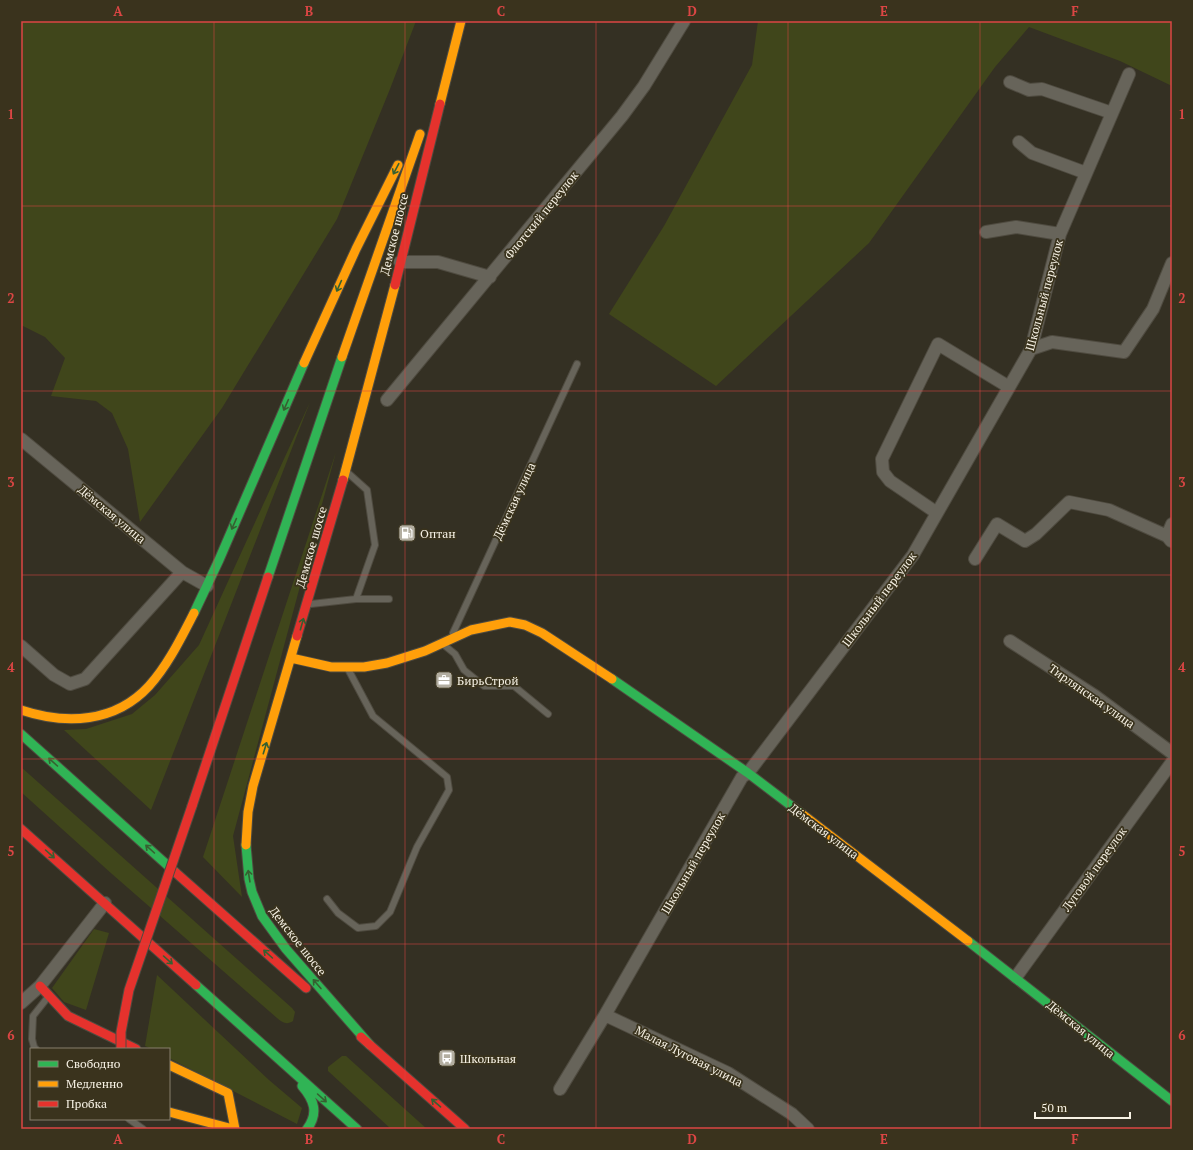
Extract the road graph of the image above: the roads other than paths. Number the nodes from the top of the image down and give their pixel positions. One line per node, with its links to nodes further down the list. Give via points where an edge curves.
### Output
1 (460, 21): 5 (main road, Демское шоссе); 11 (main road, Демское шоссе)
2 (684, 21): 13 (street, Флотский переулок, via 644,86 622,116)
3 (1129, 74): 6 (street, Школьный переулок)
4 (1010, 82): 6 (street, via 1030,90 1042,89)
5 (433, 96)
6 (1112, 113): 8 (street, Школьный переулок)
7 (1019, 142): 8 (street, via 1032,153)
8 (1086, 173): 10 (street, Школьный переулок)
9 (986, 232): 10 (street, via 1016,227)
10 (1060, 234): 14 (street, Школьный переулок)
11 (400, 262): 13 (street, via 438,262); 19 (main road, Демское шоссе)
12 (1172, 262): 14 (street, via 1153,309 1124,352 1052,342)
13 (490, 277): 17 (street, Флотский переулок)
14 (1031, 349): 16 (street, Школьный переулок)
15 (577, 364): 29 (lane, Дёмская улица)
16 (1009, 387): 20 (street, Школьный переулок); 20 (street, via 938,344 882,459 883,472 890,481)
17 (387, 400)
18 (21, 439): 24 (street, Дёмская улица)
19 (346, 471): 26 (lane, via 367,490 375,545); 28 (main road, Демское шоссе)
20 (937, 513): 40 (street, Школьный переулок, via 913,555)
21 (1172, 524): 22 (street)
22 (1169, 539): 23 (street, via 1109,510 1069,502 1036,534 1025,541 997,524)
23 (975, 559)
24 (182, 572): 25 (street, Дёмская улица); 32 (street, via 85,679 70,684 54,675)
25 (207, 586): 35 (main road, via 170,658 145,691 131,702 115,711 79,719 44,716); 52 (main road, Демское шоссе, one-way to 25, bridge, via 121,1032 130,990 422,125 370,217)
26 (356, 599): 27 (lane); 28 (lane)
27 (389, 599)
28 (307, 604): 33 (main road, Демское шоссе, one-way to 28)
29 (451, 638): 31 (main road, Дёмская улица); 40 (main road, Дёмская улица, via 471,630 504,623 525,625 562,645)
30 (1010, 641): 38 (street, Тирлянская улица, via 1095,696)
31 (443, 644): 34 (main road, Дёмская улица, via 387,663); 36 (lane, via 455,654 464,670 484,686 514,686)
32 (21, 646)
33 (291, 658): 34 (main road, Дёмская улица); 50 (main road, Демское шоссе, one-way to 33, via 270,928 259,910 248,875 248,811)
34 (347, 668): 42 (lane, via 373,716 447,777 449,790 417,847 390,912 376,926 358,928)
35 (21, 710)
36 (548, 714)
37 (21, 734): 50 (main road, one-way to 37)
38 (1172, 753)
39 (1172, 762): 44 (street, Луговой переулок)
40 (748, 774): 44 (main road, Дёмская улица); 48 (street, Школьный переулок, via 742,778)
41 (21, 828): 43 (main road, one-way to 43)
42 (327, 899)
43 (105, 903): 45 (street); 49 (main road, one-way to 49)
44 (1016, 977): 56 (main road, Дёмская улица)
45 (40, 986): 46 (main road); 47 (street)
46 (49, 995): 51 (lane, via 33,1016 32,1039); 53 (main road, via 68,1016)
47 (21, 1003)
48 (605, 1015): 55 (street, Школьный переулок); 64 (street, Малая Луговая улица, via 728,1073 792,1114)
49 (262, 1044): 61 (main road, via 311,1098 314,1113); 62 (main road, one-way to 62)
50 (370, 1045): 63 (main road, one-way to 50)
51 (35, 1048)
52 (121, 1048)
53 (134, 1048)
54 (170, 1065): 60 (main road, via 228,1093)
55 (560, 1089)
56 (1172, 1101)
57 (170, 1112): 60 (main road)
58 (130, 1120): 59 (lane)
59 (143, 1129)
60 (234, 1129)
61 (307, 1129)
62 (357, 1129)
63 (465, 1129)
64 (808, 1129)

